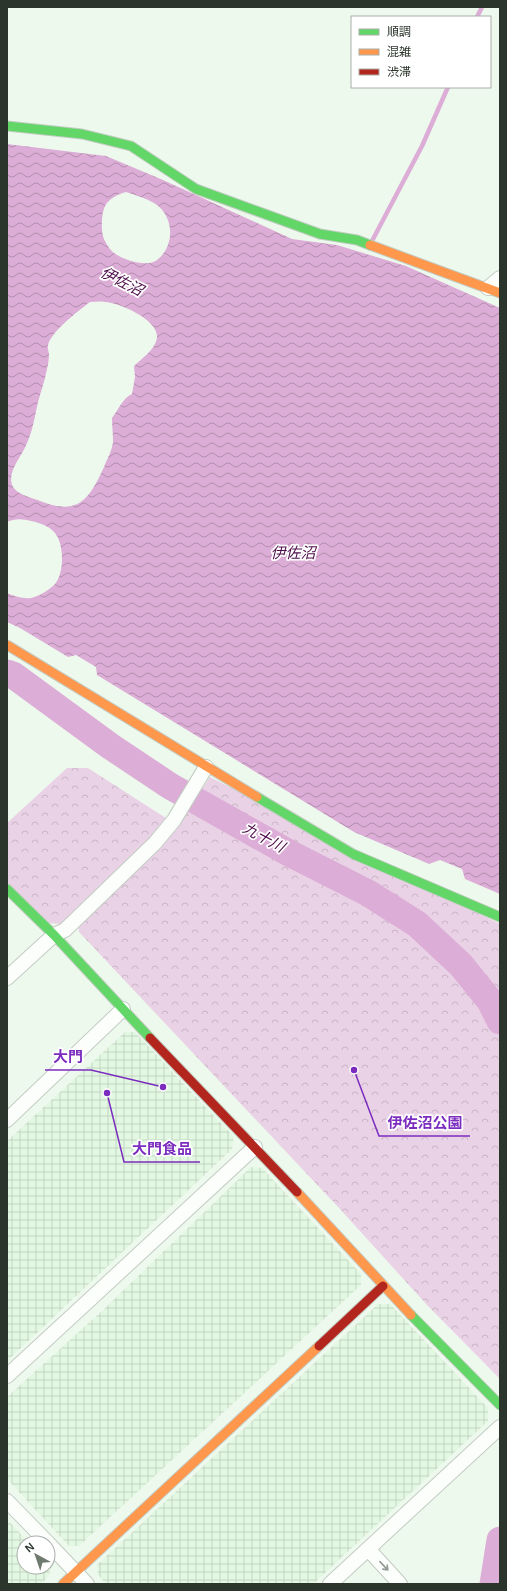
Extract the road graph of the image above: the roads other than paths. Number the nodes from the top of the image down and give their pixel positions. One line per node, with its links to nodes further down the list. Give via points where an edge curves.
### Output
1 (7, 126): 3 (street, via 82,134 131,146 196,190 320,234 357,240)
2 (500, 278): 3 (street)
3 (494, 291)
4 (7, 645): 5 (street)
5 (206, 767): 7 (street, via 353,854); 8 (street, via 179,811 155,843 65,930)
6 (7, 889): 8 (street)
7 (500, 917)
8 (54, 935): 9 (street); 10 (street)
9 (7, 978)
10 (123, 1010): 11 (street); 12 (street)
11 (7, 1120)
12 (255, 1147): 13 (street); 14 (street)
13 (383, 1286): 15 (street); 21 (street)
14 (7, 1376)
15 (500, 1405)
16 (500, 1427): 19 (street)
17 (7, 1501): 18 (street)
18 (40, 1535)
19 (368, 1549): 24 (street); 25 (street, one-way to 25)
20 (56, 1551): 21 (street)
21 (76, 1572): 22 (street); 23 (street)
22 (63, 1584)
23 (87, 1584)
24 (330, 1584)
25 (400, 1584)

